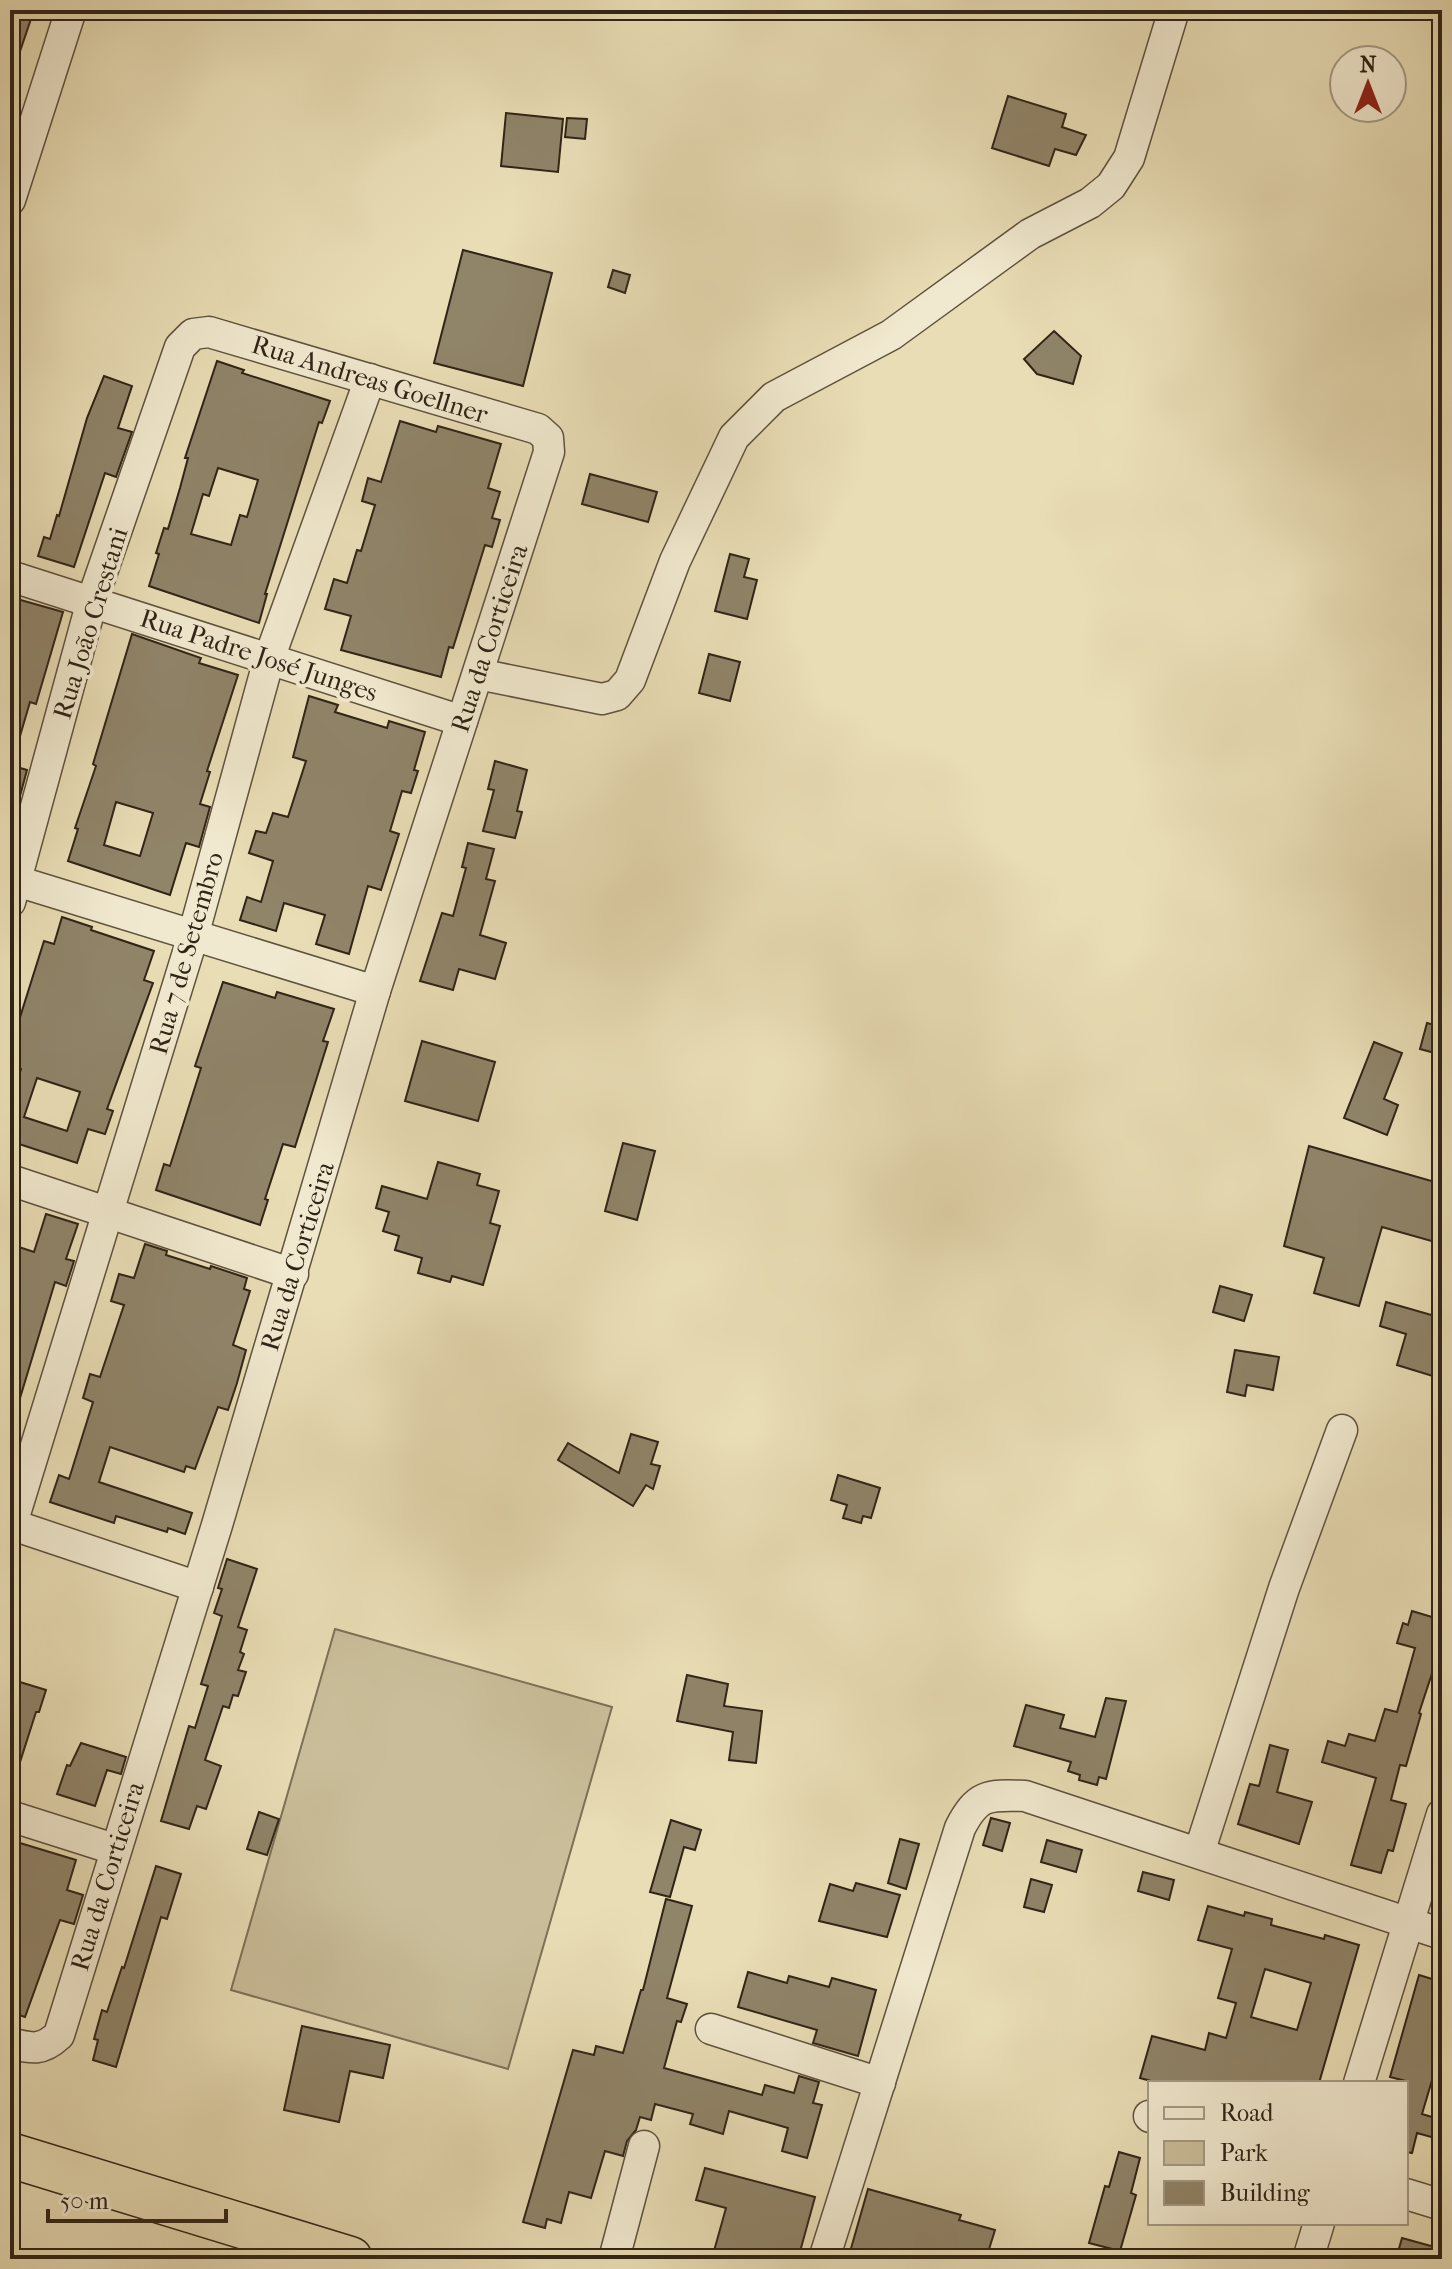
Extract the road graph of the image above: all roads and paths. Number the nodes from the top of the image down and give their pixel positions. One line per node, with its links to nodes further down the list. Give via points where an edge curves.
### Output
1 (71, 10): 3 (street)
2 (1174, 10): 10 (street, via 1129,158 1111,186 1030,234 891,335 774,397 734,437 675,561 630,680 617,695 602,699)
3 (10, 200)
4 (180, 347): 5 (street, Rua Andreas Goellner, via 193,334 209,332); 8 (street, Rua João Crestani)
5 (370, 379): 6 (street, Rua Andreas Goellner, via 538,429 548,438); 9 (street, Rua 7 de Setembro)
6 (549, 452): 10 (street, Rua da Corticeira)
7 (10, 576): 8 (street, Rua Padre José Junges)
8 (92, 601): 9 (street, Rua Padre José Junges); 12 (street, Rua João Crestani)
9 (269, 659): 11 (street, Rua Padre José Junges); 13 (street, Rua 7 de Setembro)
10 (478, 674): 11 (street, Rua da Corticeira)
11 (462, 721): 14 (street, Rua da Corticeira)
12 (12, 887): 13 (street)
13 (193, 936): 14 (street); 16 (street, Rua 7 de Setembro)
14 (375, 991): 17 (street, Rua da Corticeira)
15 (10, 1180): 16 (street)
16 (109, 1212): 17 (street); 19 (street, Rua 7 de Setembro)
17 (293, 1274): 20 (street, Rua da Corticeira)
18 (1342, 1430): 24 (street, via 1284,1588)
19 (11, 1526): 20 (street)
20 (198, 1587): 23 (street, Rua da Corticeira)
21 (1442, 1814): 25 (street)
22 (10, 1816): 23 (street)
23 (114, 1849): 28 (street, Rua da Corticeira, via 59,2035 47,2046)
24 (1199, 1853): 25 (street); 30 (street, via 1025,1796 991,1795 971,1806)
25 (1406, 1923): 26 (street); 29 (street)
26 (1442, 1934)
27 (711, 2029): 30 (street)
28 (22, 2046)
29 (1360, 2081)
30 (880, 2083): 38 (street)
31 (644, 2146): 37 (street)
32 (10, 2155): 36 (highway)
33 (1408, 2195): 34 (street)
34 (1442, 2205)
35 (1318, 2225): 39 (street)
36 (350, 2259)
37 (614, 2259)
38 (824, 2259)
39 (1308, 2259)

